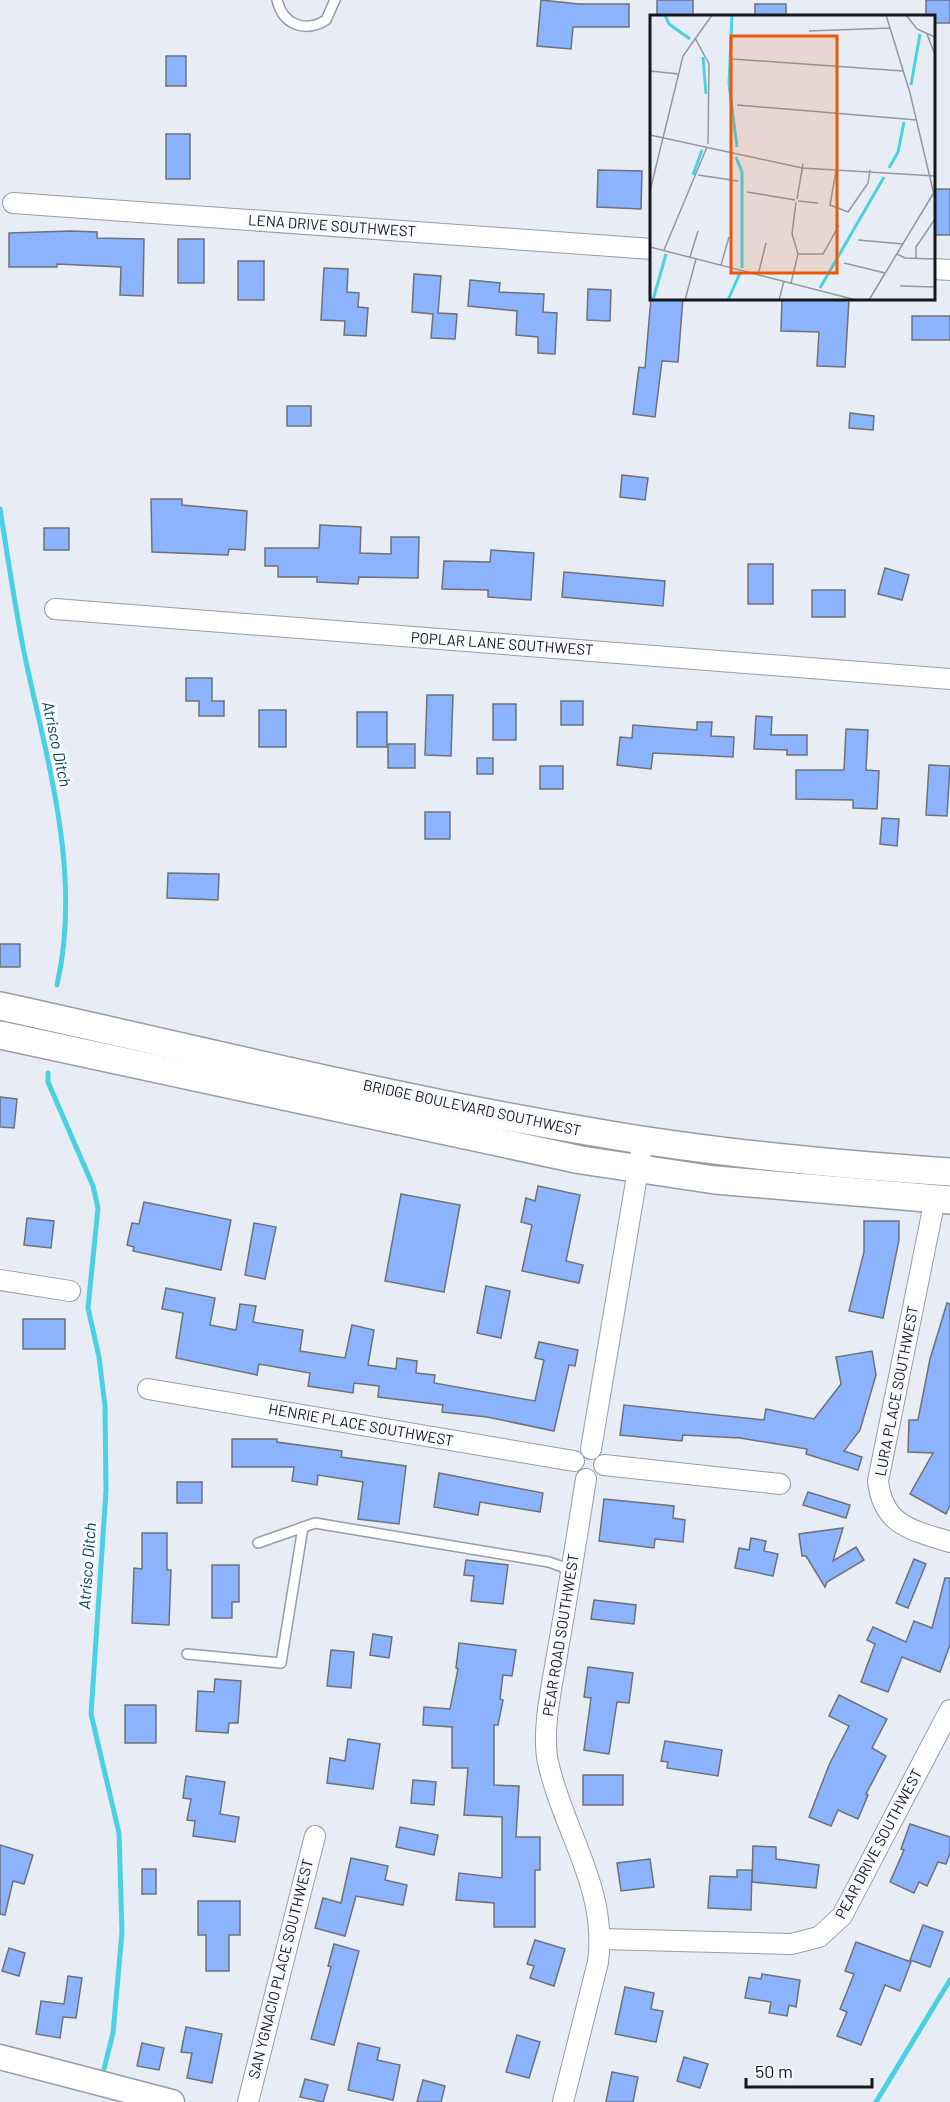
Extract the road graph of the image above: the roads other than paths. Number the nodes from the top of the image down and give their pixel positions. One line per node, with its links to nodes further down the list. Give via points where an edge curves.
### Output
1 (276, 0): 2 (lane, via 291,23 309,27 326,20)
2 (335, 0)
3 (13, 203): 4 (street, LENA DRIVE SOUTHWEST)
4 (650, 249)
5 (935, 269): 6 (street)
6 (950, 270)
7 (55, 609): 8 (street, POPLAR LANE SOUTHWEST)
8 (950, 679)
9 (0, 1006): 11 (main road, BRIDGE BOULEVARD SOUTHWEST, via 488,1112)
10 (0, 1035): 12 (main road, BRIDGE BOULEVARD SOUTHWEST, via 477,1139)
11 (643, 1140): 12 (street); 13 (main road, BRIDGE BOULEVARD SOUTHWEST, via 789,1160)
12 (638, 1169): 14 (main road, BRIDGE BOULEVARD SOUTHWEST, via 789,1188); 18 (street)
13 (950, 1172)
14 (943, 1199): 24 (street, LURA PLACE SOUTHWEST, via 878,1481 880,1501 892,1517 912,1530)
15 (0, 1281): 16 (street)
16 (70, 1291)
17 (148, 1389): 19 (street, HENRIE PLACE SOUTHWEST)
18 (591, 1449): 19 (street, via 578,1453); 20 (street, via 601,1455)
19 (574, 1461): 21 (street, via 577,1474)
20 (604, 1465): 21 (street, via 596,1477); 22 (street)
21 (586, 1479): 26 (street, PEAR ROAD SOUTHWEST)
22 (780, 1484)
23 (303, 1527): 25 (lane); 26 (lane, via 315,1523); 27 (lane, via 281,1663)
24 (950, 1542)
25 (258, 1543)
26 (572, 1569): 30 (street, PEAR ROAD SOUTHWEST, via 548,1712 547,1761 593,1890)
27 (187, 1654)
28 (950, 1710): 30 (street, PEAR DRIVE SOUTHWEST, via 843,1916 819,1937 791,1944)
29 (315, 1836): 33 (street, SAN YGNACIO PLACE SOUTHWEST)
30 (602, 1939): 34 (street, PEAR ROAD SOUTHWEST)
31 (0, 2057): 32 (street)
32 (172, 2102)
33 (248, 2102)
34 (562, 2102)

